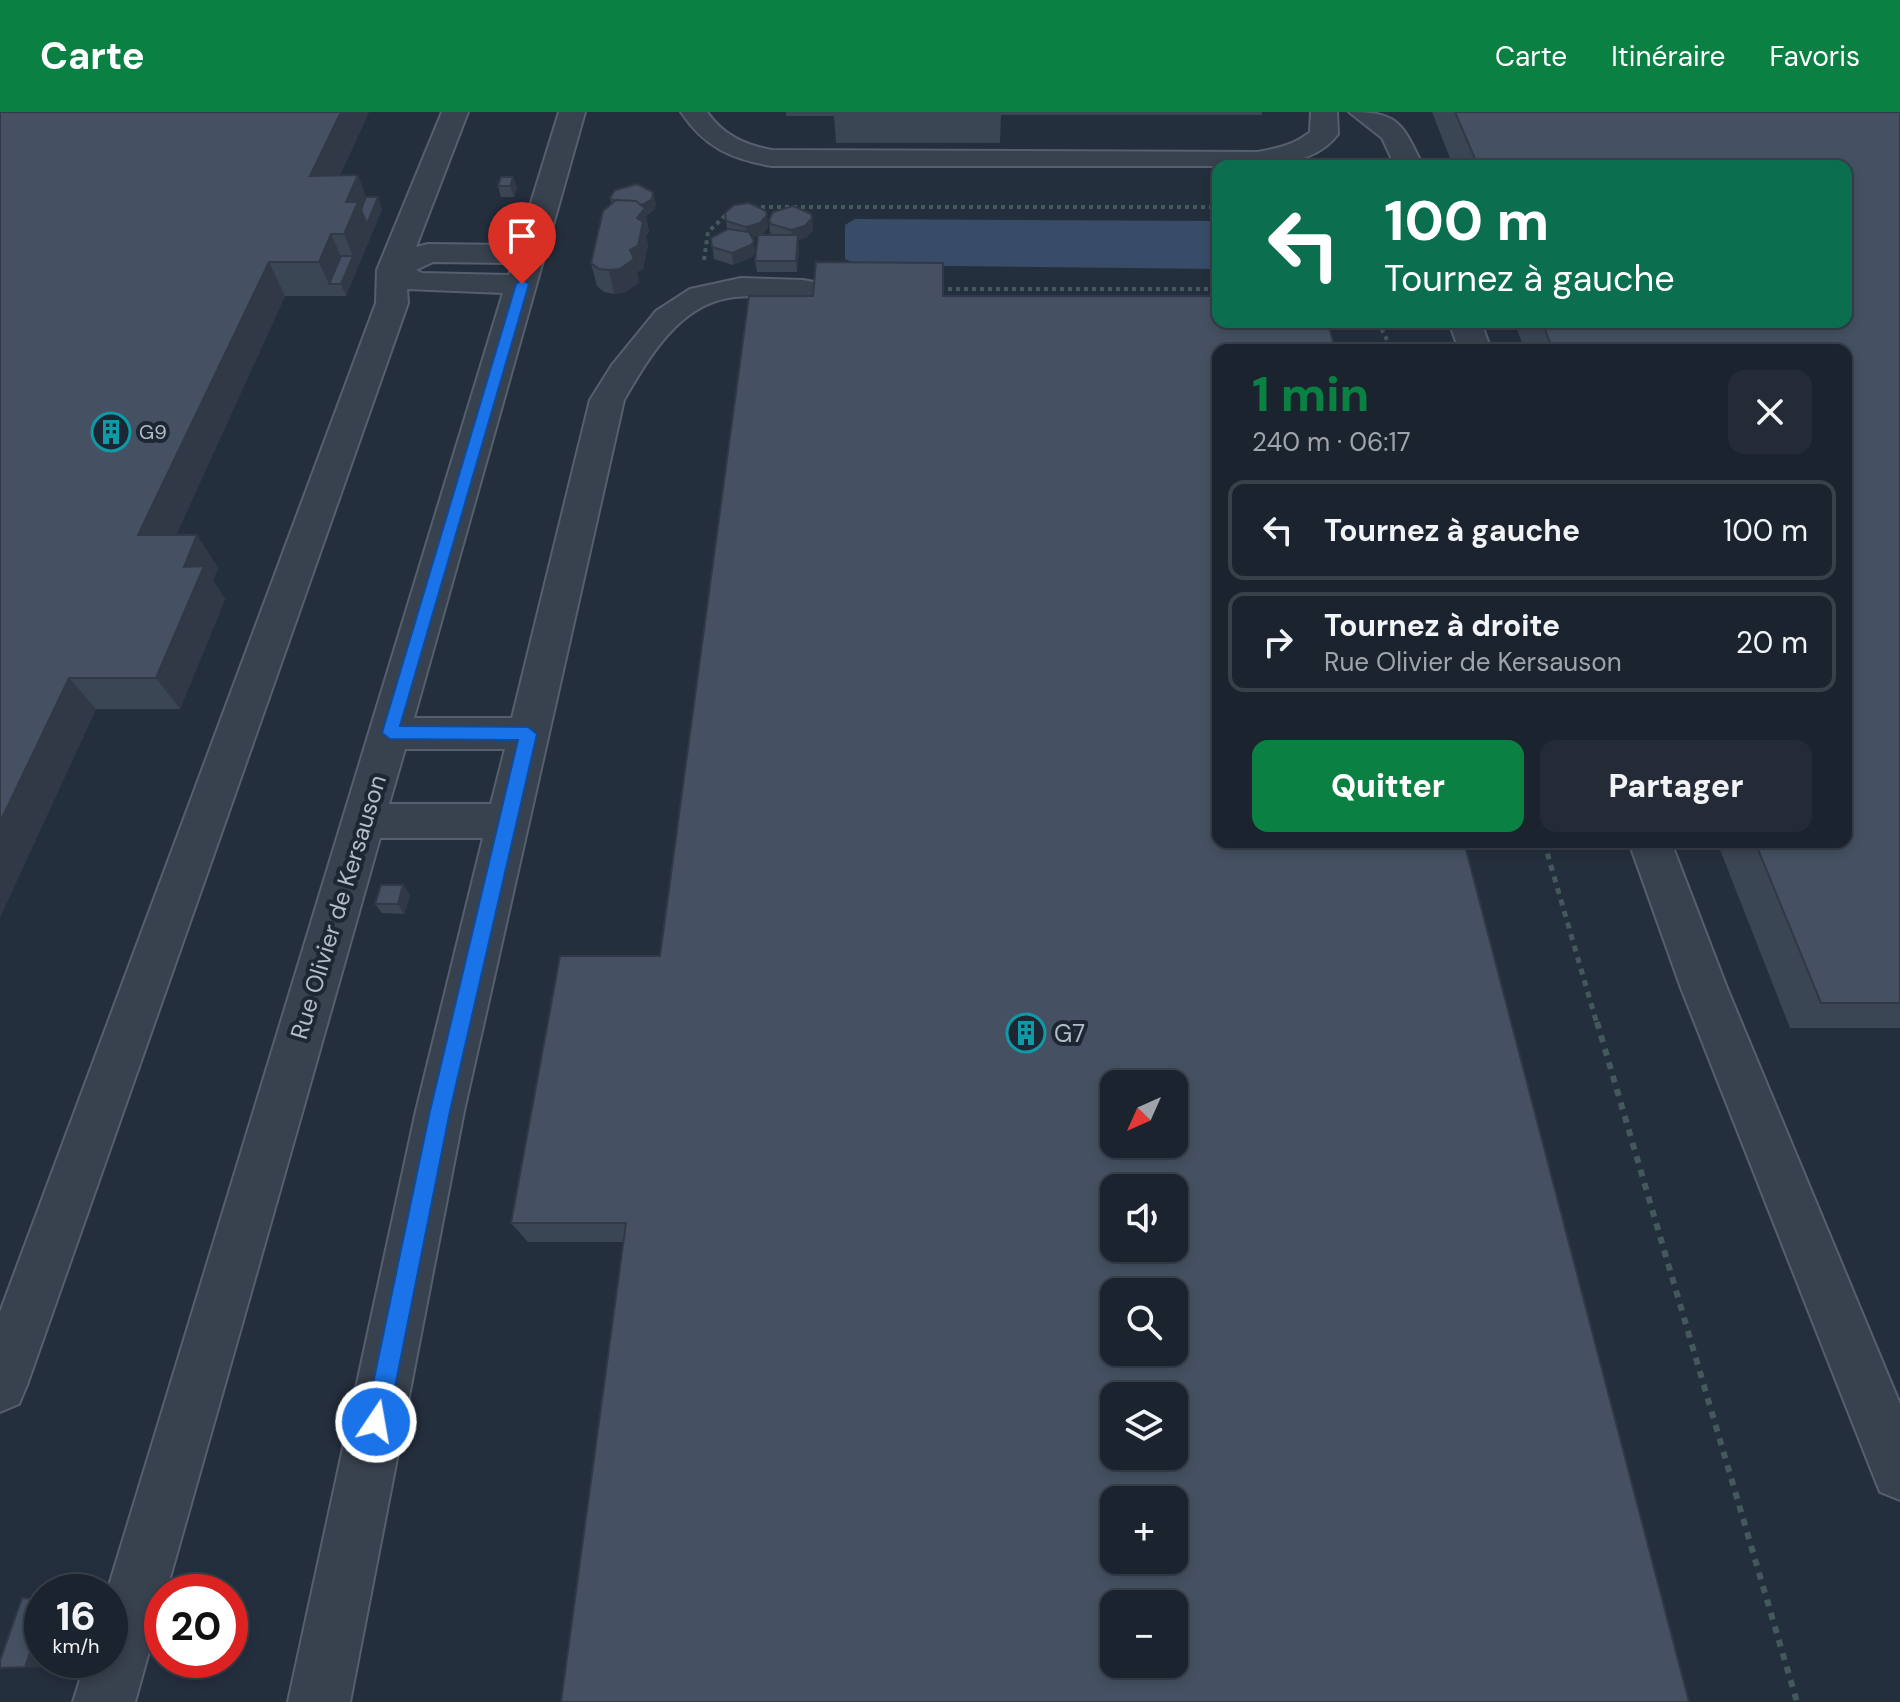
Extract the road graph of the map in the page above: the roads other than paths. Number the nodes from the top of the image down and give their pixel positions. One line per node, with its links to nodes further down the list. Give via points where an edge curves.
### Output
1 (455, 112): 9 (street)
2 (572, 112): 8 (street, Rue Olivier de Kersauson)
3 (694, 112): 4 (street, via 723,145 772,158 1258,160 1314,144 1324,134)
4 (1324, 112)
5 (1362, 112): 6 (street)
6 (1389, 123): 7 (street)
7 (1406, 160)
8 (527, 269): 9 (street, via 417,282); 11 (street, Rue Olivier de Kersauson)
9 (392, 270): 16 (street, via 392,303)
10 (803, 289): 12 (street, via 718,290 664,319 635,354 607,400)
11 (390, 733): 12 (street); 13 (street, Rue Olivier de Kersauson)
12 (528, 734): 14 (street)
13 (364, 821): 14 (street); 18 (street, Rue Olivier de Kersauson)
14 (508, 821): 19 (street, via 440,1111)
15 (1652, 848): 17 (street)
16 (0, 1385)
17 (1900, 1472)
18 (104, 1702)
19 (319, 1702)

